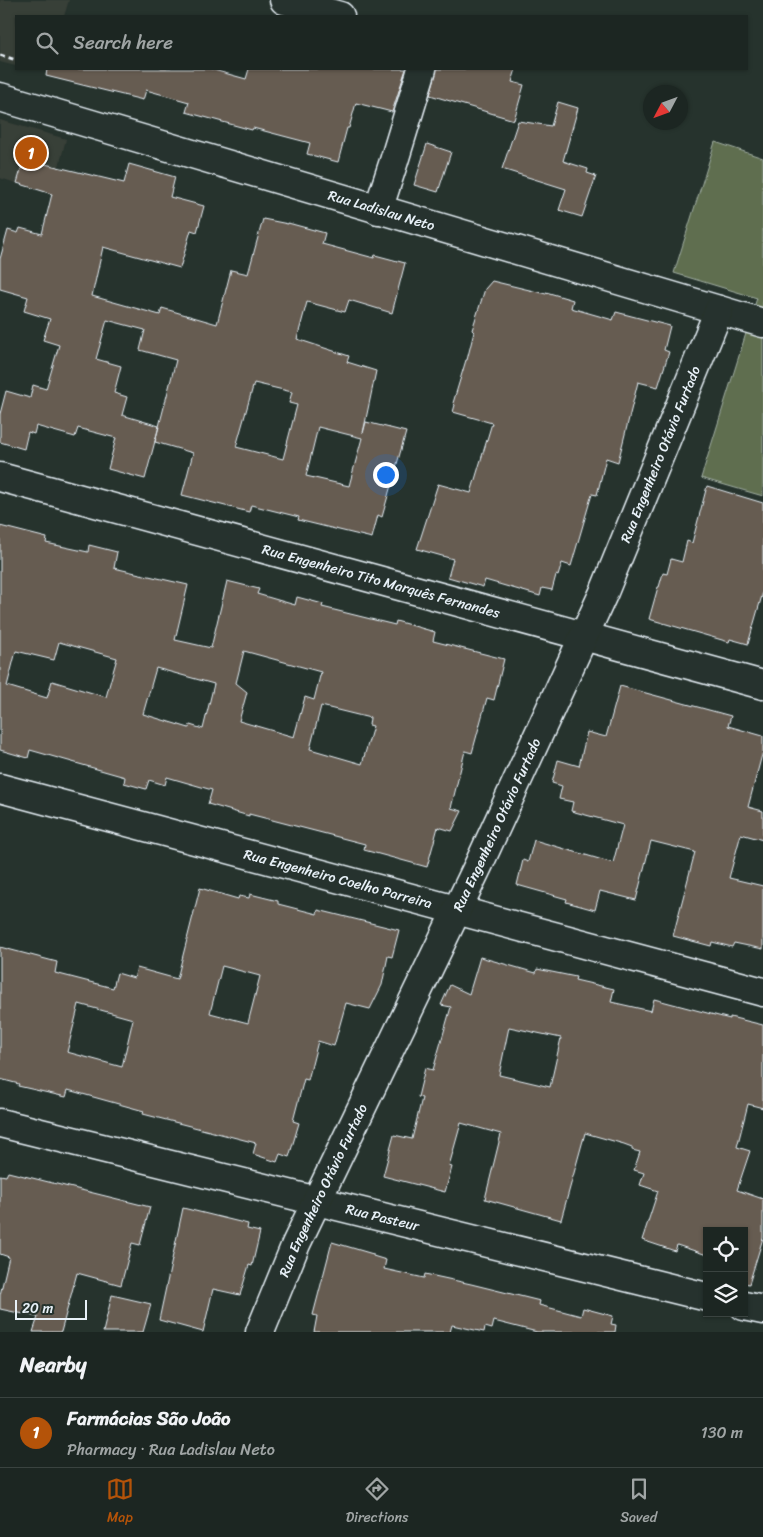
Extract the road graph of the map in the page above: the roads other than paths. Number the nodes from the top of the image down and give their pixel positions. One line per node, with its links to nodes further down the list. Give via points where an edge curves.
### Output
1 (298, 2): 2 (street)
2 (337, 15)
3 (422, 70): 5 (street)
4 (0, 98): 5 (street, Rua Ladislau Neto)
5 (378, 210): 6 (street, Rua Ladislau Neto)
6 (719, 310): 7 (street, Rua Ladislau Neto); 9 (street, Rua Engenheiro Otávio Furtado)
7 (763, 323)
8 (0, 477): 9 (street, Rua Engenheiro Tito Marquês Fernandes)
9 (583, 637): 10 (street, Rua Engenheiro Tito Marquês Fernandes); 12 (street, Rua Engenheiro Otávio Furtado)
10 (763, 685)
11 (0, 788): 12 (street, Rua Engenheiro Coelho Parreira)
12 (458, 910): 13 (street, Rua Engenheiro Coelho Parreira); 15 (street, Rua Engenheiro Otávio Furtado)
13 (763, 992)
14 (0, 1123): 15 (street, Rua Pasteur)
15 (316, 1201): 16 (street, Rua Pasteur); 19 (street, Rua Engenheiro Otávio Furtado)
16 (703, 1296)
17 (748, 1307): 18 (street)
18 (763, 1310)
19 (260, 1332)

